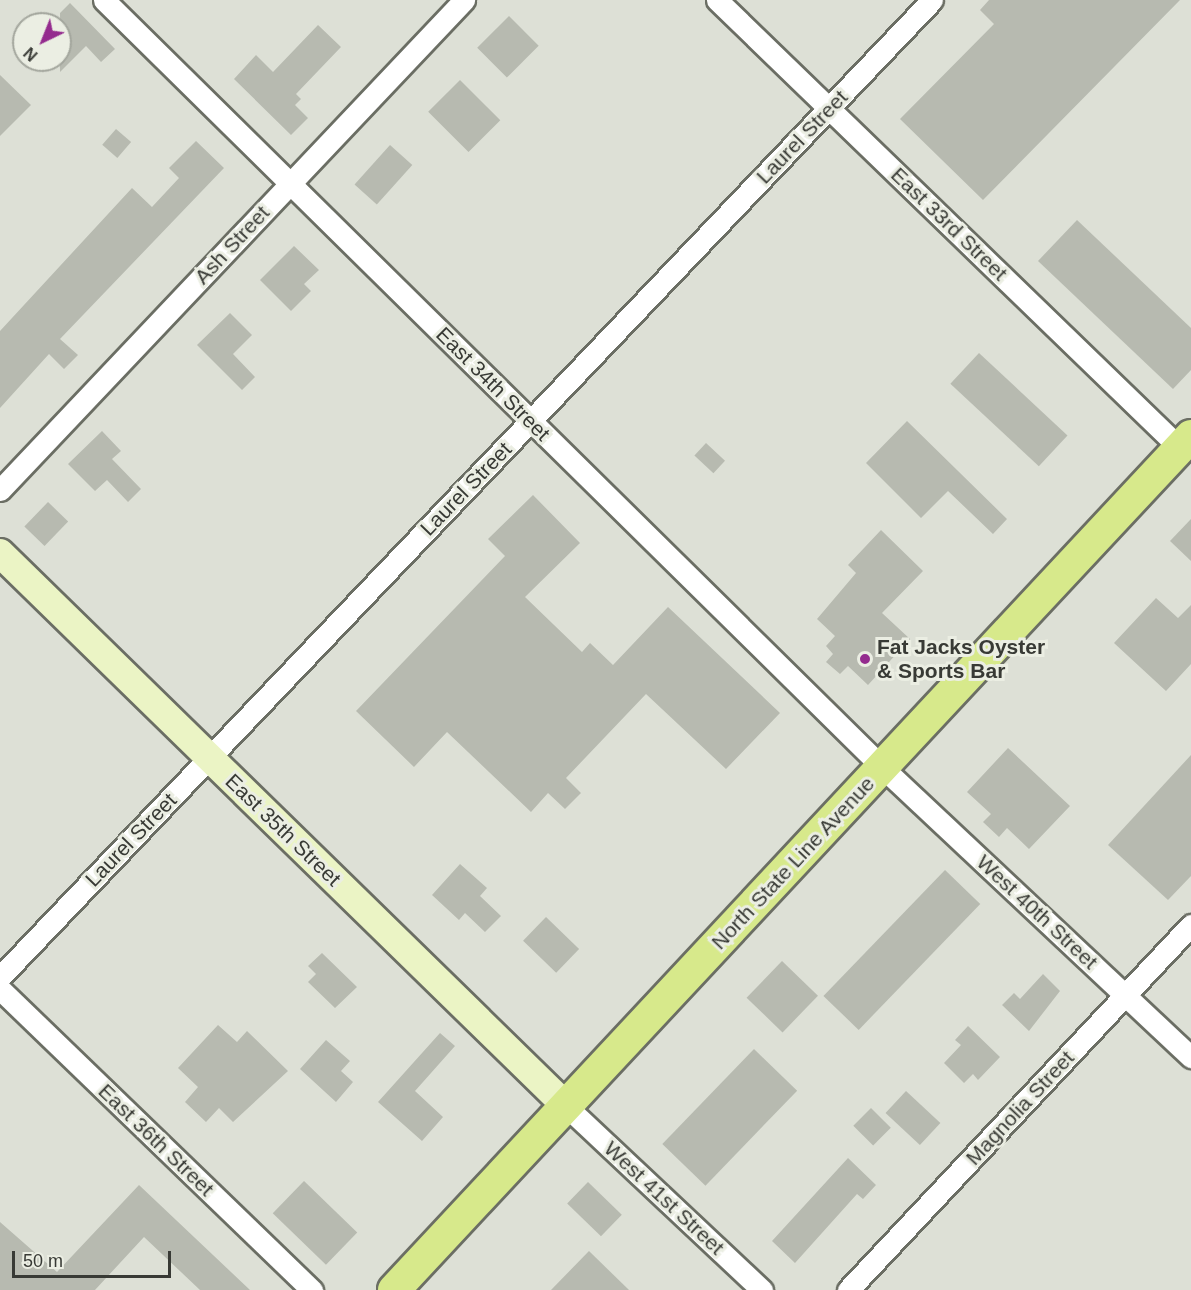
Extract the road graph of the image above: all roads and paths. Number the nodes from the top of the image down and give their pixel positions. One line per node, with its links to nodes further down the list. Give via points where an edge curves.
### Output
1 (104, 0): 6 (street, East 34th Street)
2 (464, 0): 6 (street, Ash Street)
3 (717, 0): 5 (street, East 33rd Street)
4 (932, 0): 5 (street, Laurel Street)
5 (829, 108): 7 (street, Laurel Street); 8 (street, East 33rd Street)
6 (290, 183): 7 (street, East 34th Street); 9 (street, Ash Street)
7 (531, 421): 11 (street, Laurel Street); 12 (street, East 34th Street)
8 (1185, 442): 12 (main road, North State Line Avenue)
9 (0, 490)
10 (0, 554): 11 (street, East 35th Street)
11 (209, 758): 14 (street, Laurel Street); 18 (street, East 35th Street)
12 (882, 767): 16 (street, West 40th Street); 18 (main road, North State Line Avenue)
13 (1191, 925): 16 (street, Magnolia Street)
14 (0, 977)
15 (0, 989): 19 (street, East 36th Street)
16 (1125, 995): 17 (street, West 40th Street); 22 (street, Magnolia Street)
17 (1191, 1057)
18 (566, 1106): 20 (main road, North State Line Avenue); 21 (street, West 41st Street)
19 (312, 1290)
20 (394, 1290)
21 (762, 1290)
22 (848, 1290)

